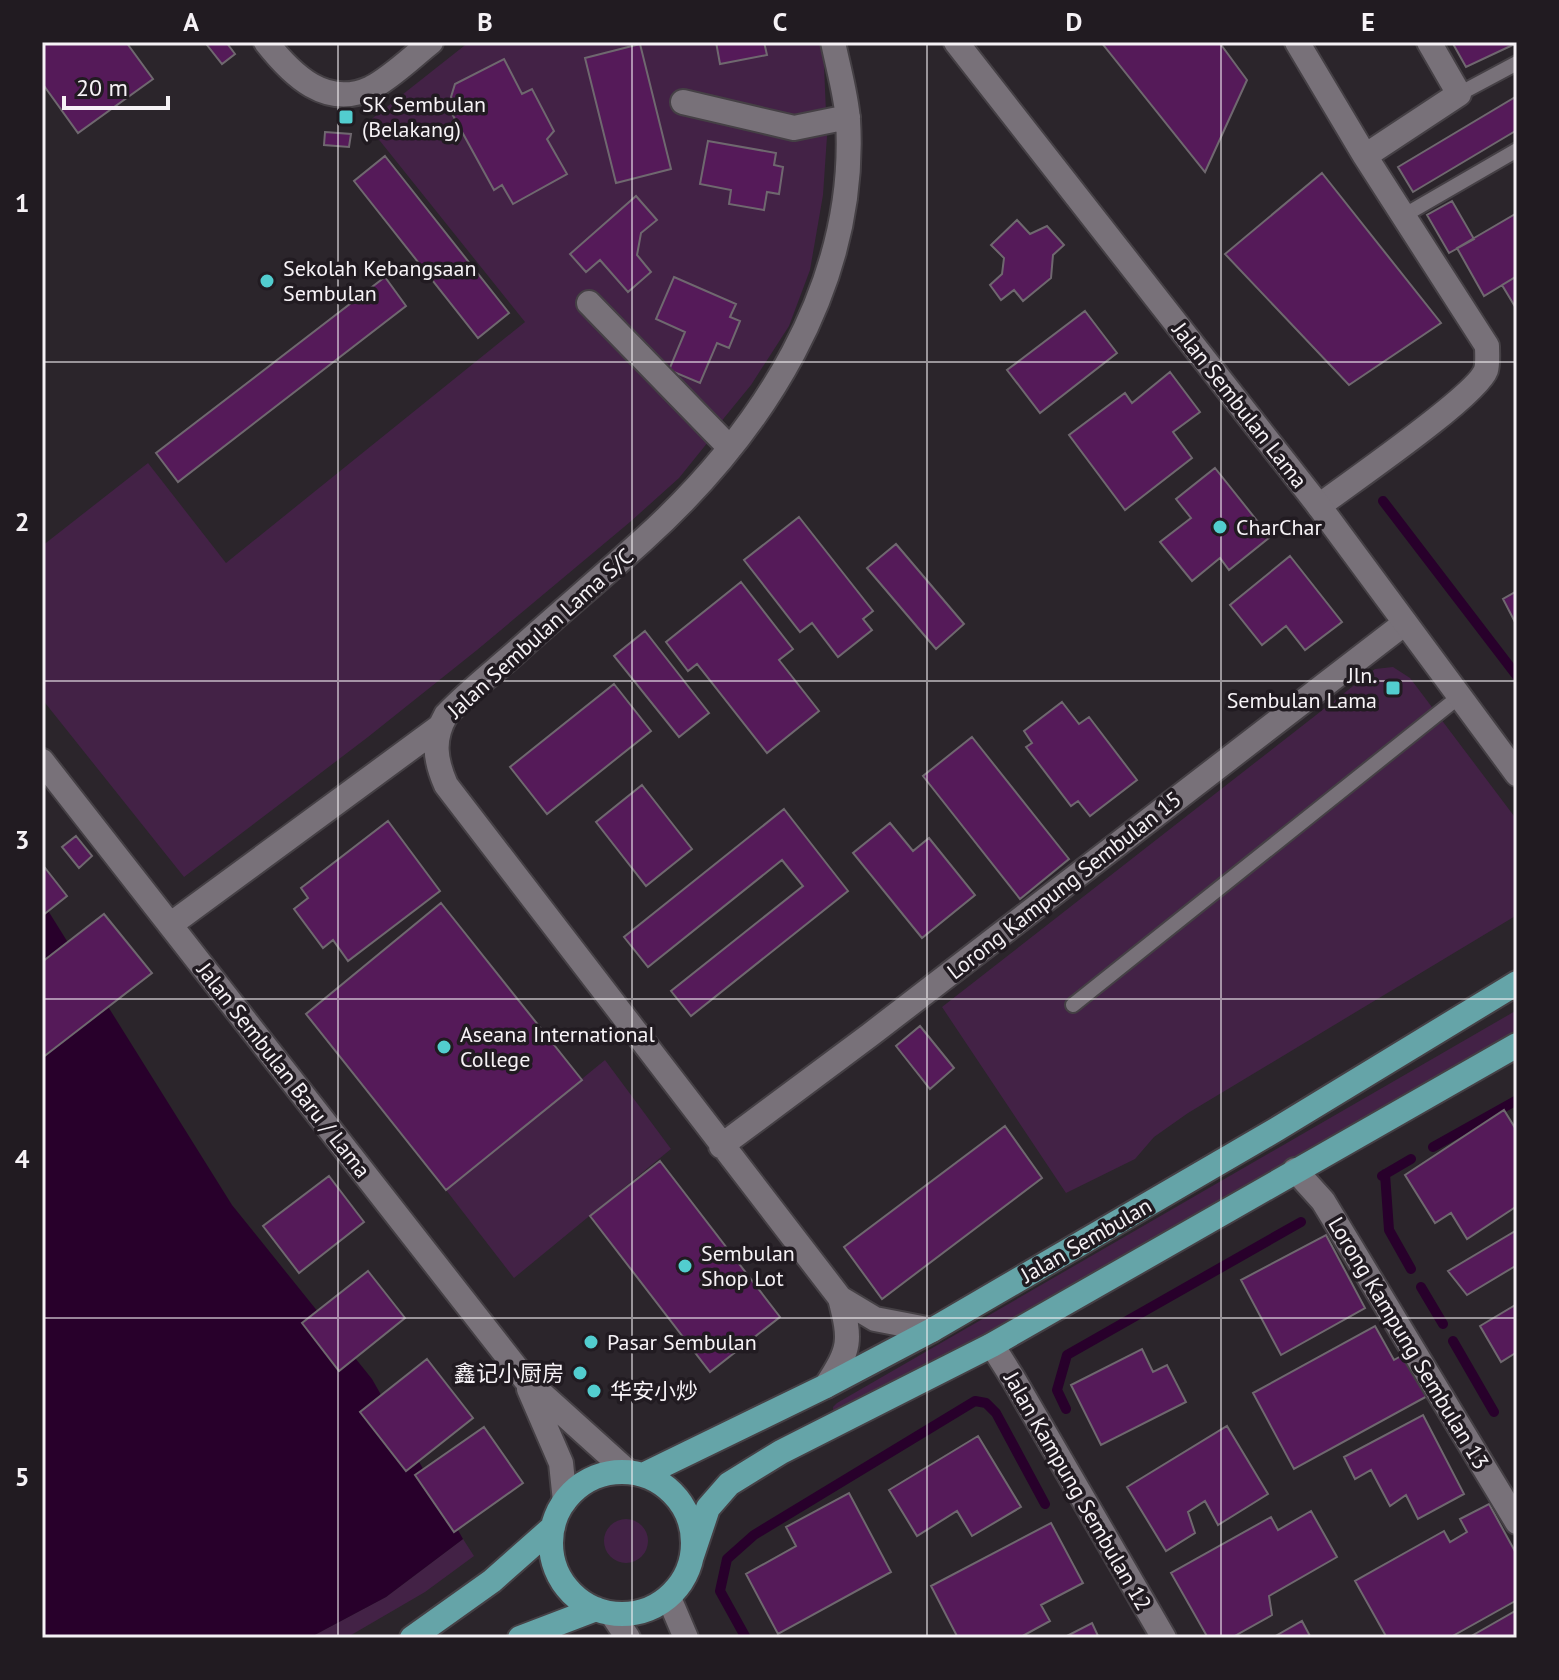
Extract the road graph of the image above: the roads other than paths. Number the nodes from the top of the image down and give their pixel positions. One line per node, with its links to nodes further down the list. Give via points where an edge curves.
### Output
1 (266, 42): 2 (street, via 304,83 328,94 355,94 373,87)
2 (431, 42)
3 (833, 42): 10 (street, Jalan Sembulan Lama S/C)
4 (956, 42): 16 (street, Jalan Sembulan Lama)
5 (1297, 42): 12 (street)
6 (1429, 42): 8 (street)
7 (1517, 63): 8 (lane)
8 (1459, 94): 12 (street)
9 (683, 102): 10 (street, via 794,128)
10 (848, 117): 15 (street, Jalan Sembulan Lama S/C, via 843,217 829,272 805,334)
11 (1517, 150): 13 (lane)
12 (1365, 156): 13 (street)
13 (1403, 216): 16 (street, via 1487,346 1486,370 1445,413)
14 (589, 303): 15 (street)
15 (730, 448): 19 (street, Jalan Sembulan Lama S/C, via 654,530 458,702)
16 (1319, 506): 17 (street, Jalan Sembulan Lama)
17 (1405, 623): 18 (street, Jalan Sembulan Lama); 26 (street, Lorong Kampung Sembulan 15)
18 (1460, 696): 21 (street, Jalan Sembulan Lama); 24 (lane)
19 (438, 728): 22 (street); 26 (street, Jalan Sembulan Lama S/C, via 437,764 446,785)
20 (42, 761): 22 (street, Jalan Sembulan Baru / Lama)
21 (1517, 774)
22 (170, 925): 31 (street, Jalan Sembulan Baru / Lama)
23 (1517, 983): 29 (main road, Jalan Sembulan)
24 (1073, 1005)
25 (1517, 1045): 27 (main road, Jalan Sembulan)
26 (721, 1146): 28 (street, Jalan Sembulan Lama S/C)
27 (1295, 1170): 30 (main road, Jalan Sembulan); 35 (street, Lorong Kampung Sembulan 13, via 1323,1201)
28 (840, 1298): 29 (street, via 875,1319); 32 (street, via 849,1334 846,1352)
29 (932, 1330): 32 (main road, Jalan Sembulan)
30 (992, 1345): 37 (main road, Jalan Sembulan, via 729,1484 708,1508); 44 (street, Jalan Kampung Sembulan 12)
31 (525, 1379): 33 (street); 34 (street, via 561,1463)
32 (826, 1386): 33 (main road, Jalan Sembulan)
33 (636, 1473): 34 (main road, via 599,1476); 37 (main road, via 668,1488 685,1509)
34 (565, 1501): 36 (main road)
35 (1517, 1522)
36 (553, 1527): 39 (main road, via 560,1577 570,1591); 40 (main road, via 492,1581)
37 (692, 1556): 38 (main road)
38 (669, 1598): 39 (main road, via 630,1614); 43 (street)
39 (604, 1611): 41 (main road); 42 (street)
40 (412, 1638)
41 (520, 1638)
42 (628, 1638)
43 (686, 1638)
44 (1164, 1638)

